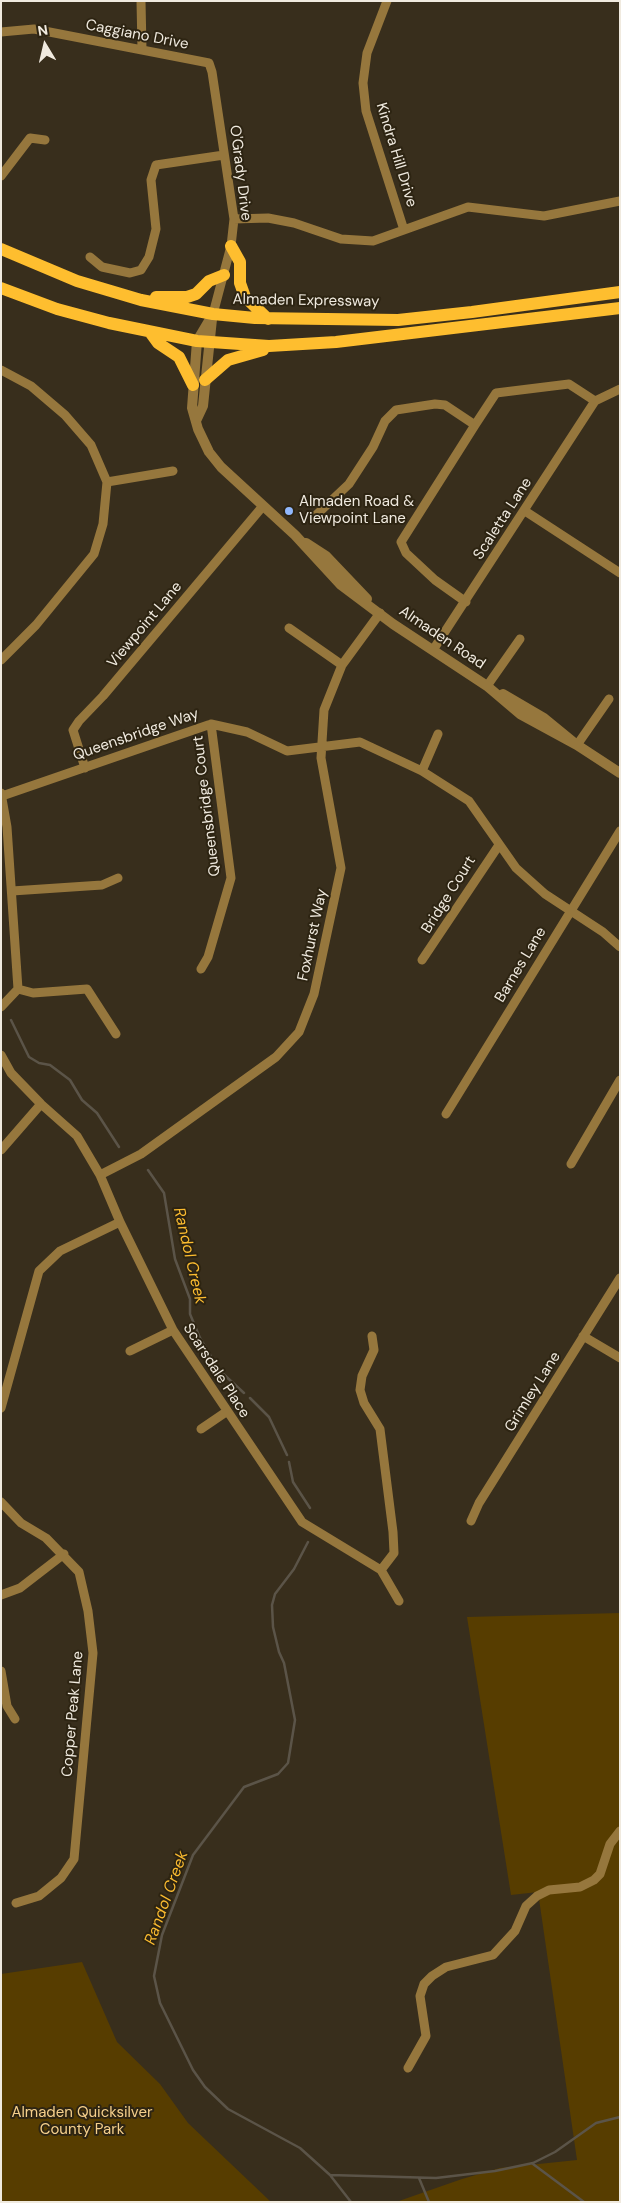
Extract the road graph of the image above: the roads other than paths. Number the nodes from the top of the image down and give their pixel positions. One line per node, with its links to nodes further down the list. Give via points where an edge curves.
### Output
1 (141, 1): 4 (street)
2 (387, 1): 11 (street, Kindra Hill Drive, via 367,53 363,83 366,111)
3 (1, 32): 4 (street, Caggiano Drive, via 34,29)
4 (142, 49): 5 (street, Caggiano Drive)
5 (209, 63): 7 (street, O'Grady Drive)
6 (45, 140): 8 (street, via 30,138)
7 (224, 155): 10 (street, O'Grady Drive); 14 (street, via 156,165 151,180 156,229 150,258 141,270 130,273 102,268)
8 (1, 176)
9 (620, 201): 11 (street, via 544,216 468,208)
10 (234, 219): 11 (street, via 280,220 349,240 373,241); 12 (street, O'Grady Drive)
11 (404, 230)
12 (231, 246): 15 (street, O'Grady Drive); 21 (main road, via 240,262 240,283 245,297)
13 (1, 249): 18 (main road, Almaden Expressway, via 77,280)
14 (90, 257)
15 (224, 275): 18 (main road, via 209,281 196,294 187,297 161,296); 20 (street, O'Grady Drive)
16 (1, 288): 22 (main road, via 73,314)
17 (620, 292): 21 (main road, Almaden Expressway, via 398,320)
18 (142, 300): 20 (main road, Almaden Expressway)
19 (620, 308): 24 (main road, via 336,342)
20 (213, 314): 21 (main road, Almaden Expressway); 23 (street, Almaden Road)
21 (268, 319)
22 (150, 332): 23 (main road); 27 (main road, via 158,343 179,357)
23 (203, 342): 24 (main road); 26 (street, Almaden Road); 27 (street, Almaden Road)
24 (269, 346): 26 (main road, via 258,353 228,360)
25 (1, 370): 33 (street, via 31,386 65,415 91,445)
26 (205, 380): 30 (street, Almaden Road, via 203,406)
27 (193, 385): 30 (street, Almaden Road, via 192,408)
28 (620, 389): 29 (street)
29 (595, 401): 31 (street, via 569,384 496,393); 35 (street, Scaletta Lane)
30 (196, 421): 34 (street, Almaden Road, via 208,452)
31 (474, 425): 36 (street, via 445,405 396,410 385,421 373,448 349,484); 38 (street, via 401,542 406,553 435,580)
32 (173, 471): 33 (street)
33 (107, 482): 43 (street, via 103,524 94,554 36,625)
34 (263, 506): 39 (street, Almaden Road, via 341,585); 51 (street, Viewpoint Lane, via 73,730)
35 (525, 511): 37 (street); 38 (street, Scaletta Lane)
36 (314, 517)
37 (620, 573)
38 (466, 602): 42 (street, Scaletta Lane)
39 (380, 613): 42 (street, Almaden Road); 44 (street, Foxhurst Way)
40 (289, 628): 44 (street)
41 (520, 639): 45 (street)
42 (433, 650): 45 (street, Almaden Road)
43 (1, 660)
44 (342, 665): 50 (street, Foxhurst Way, via 324,710)
45 (487, 686): 49 (street, Almaden Road, via 527,706)
46 (609, 698): 49 (street)
47 (211, 724): 50 (street, Queensbridge Way, via 247,732 287,751); 51 (street, Queensbridge Way); 62 (street, Queensbridge Court, via 231,878 208,957)
48 (438, 734): 52 (street)
49 (577, 745): 53 (street, Almaden Road)
50 (322, 746): 52 (street, Queensbridge Way, via 360,742); 72 (street, Foxhurst Way, via 321,758 341,868 314,994 299,1032 276,1057 157,1143)
51 (85, 768): 54 (street, Queensbridge Way)
52 (422, 771): 56 (street, Queensbridge Way, via 469,801)
53 (620, 773)
54 (2, 795): 58 (street)
55 (620, 831): 59 (street, Barnes Lane)
56 (499, 845): 59 (street, Queensbridge Way, via 516,868 545,894); 61 (street, Bridge Court)
57 (118, 878): 58 (street, via 102,885)
58 (12, 890): 63 (street)
59 (570, 910): 60 (street, Queensbridge Way, via 604,932); 69 (street, Barnes Lane)
60 (620, 947)
61 (422, 960)
62 (201, 969)
63 (18, 989): 64 (street); 65 (street, via 33,992 87,989)
64 (1, 1007)
65 (116, 1034)
66 (1, 1055): 68 (street, Scarsdale Place, via 11,1072)
67 (620, 1080): 71 (street)
68 (41, 1104): 70 (street); 72 (street, Scarsdale Place, via 77,1136)
69 (446, 1114)
70 (1, 1150)
71 (571, 1164)
72 (100, 1175): 73 (street, Scarsdale Place)
73 (120, 1222): 75 (street, Scarsdale Place); 80 (street, via 60,1251 39,1271)
74 (620, 1278): 77 (street, Grimley Lane)
75 (173, 1330): 78 (street); 81 (street, Scarsdale Place)
76 (372, 1336): 86 (street, via 374,1350 362,1376 360,1390 380,1429 393,1532 394,1553)
77 (583, 1336): 79 (street); 84 (street, Grimley Lane)
78 (130, 1351)
79 (620, 1358)
80 (1, 1408)
81 (226, 1412): 82 (street); 86 (street, Scarsdale Place, via 302,1522)
82 (201, 1430)
83 (1, 1502): 85 (street, Copper Peak Lane, via 20,1524 46,1538)
84 (471, 1521)
85 (64, 1554): 87 (street, via 20,1588); 92 (street, Copper Peak Lane, via 79,1572 93,1653 74,1859 62,1878 39,1896)
86 (381, 1570): 88 (street)
87 (1, 1595)
88 (399, 1601)
89 (1, 1671): 90 (street, via 7,1706)
90 (16, 1719)
91 (620, 1831): 93 (street, via 610,1844 600,1874 594,1880 580,1887 549,1890 537,1896 526,1906 515,1931 493,1955 446,1967 424,1984 420,1996 426,2036)
92 (16, 1903)
93 (408, 2068)

